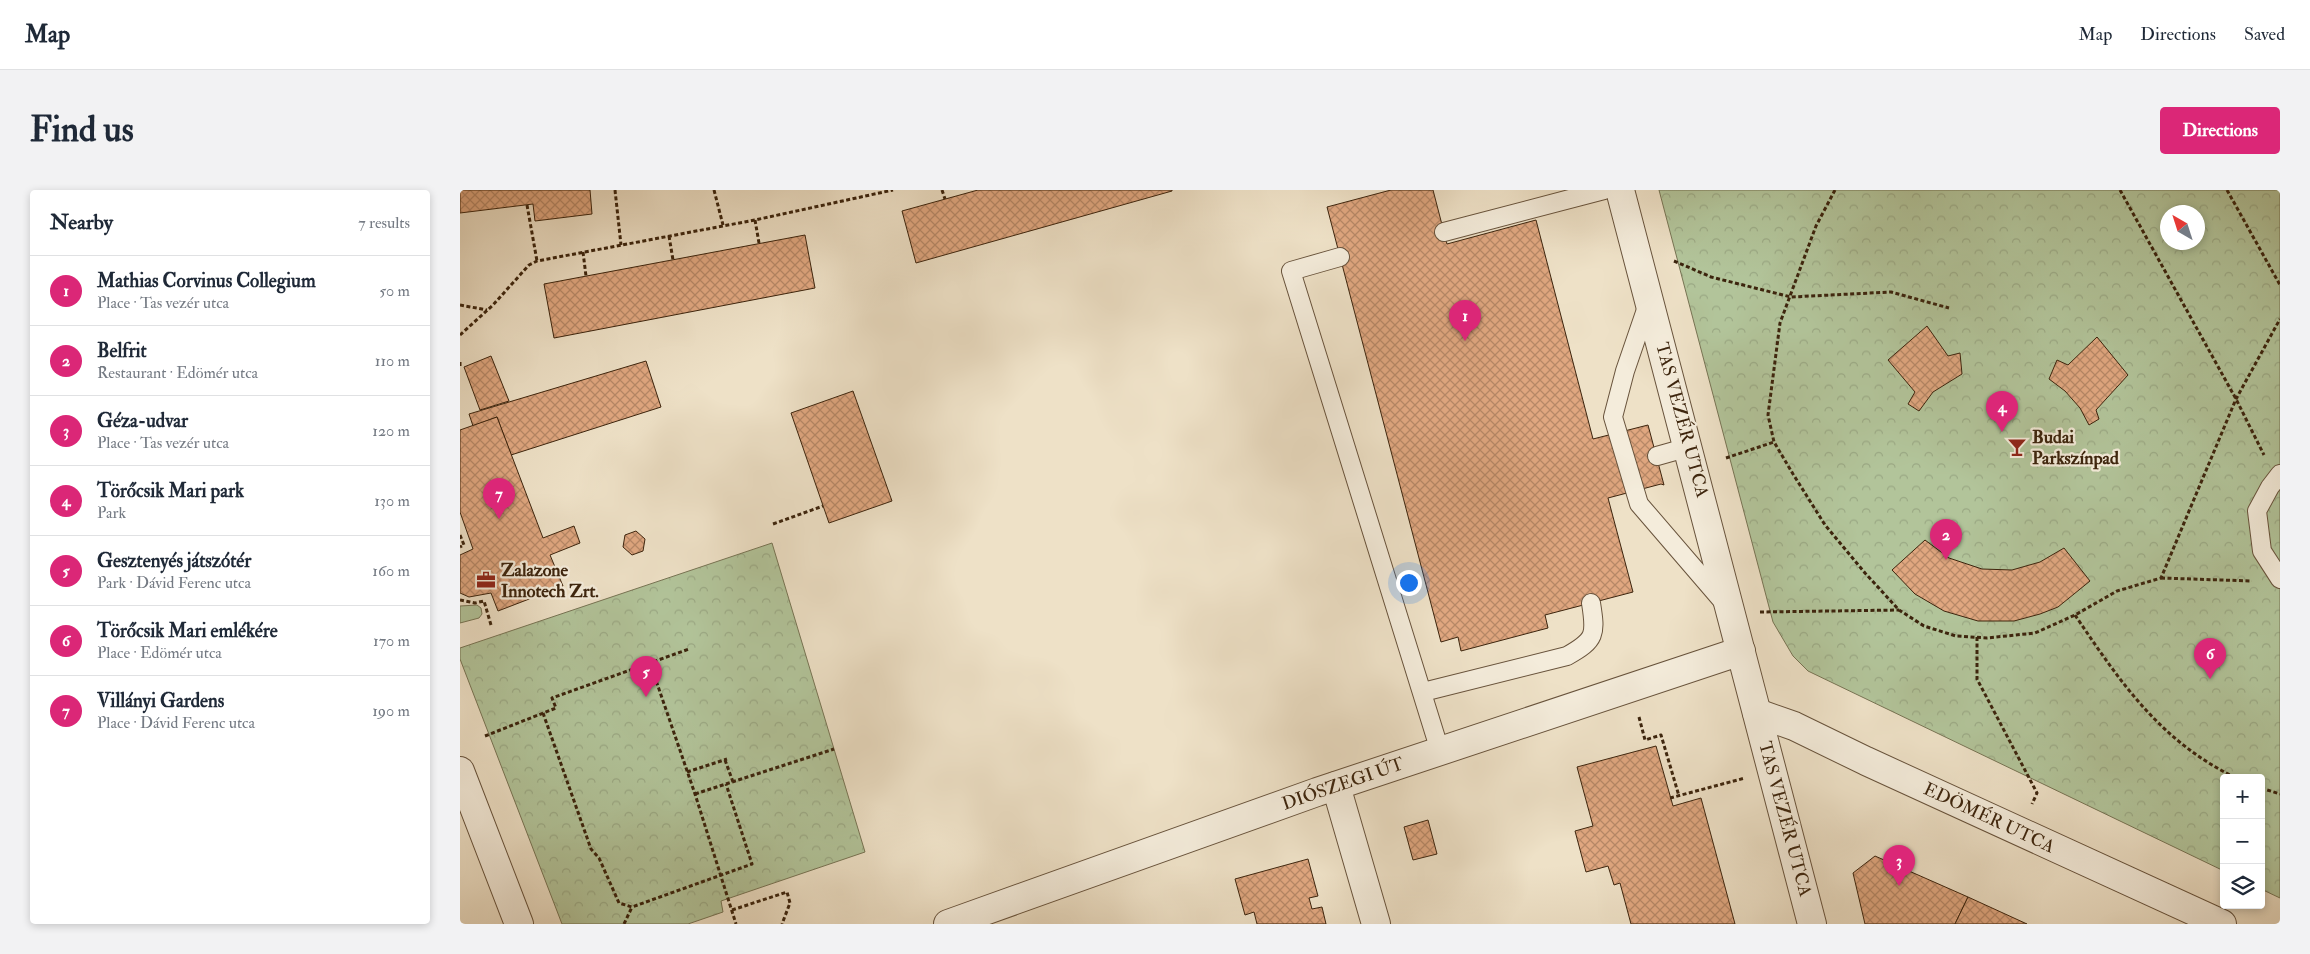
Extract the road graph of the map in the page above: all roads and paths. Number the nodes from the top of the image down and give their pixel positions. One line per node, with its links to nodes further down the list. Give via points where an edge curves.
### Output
1 (615, 190): 17 (path)
2 (714, 190): 13 (path)
3 (893, 190): 12 (path)
4 (942, 190): 10 (path)
5 (1604, 190): 14 (lane)
6 (1620, 190): 26 (street, TAS VEZÉR UTCA)
7 (1835, 190): 25 (path, via 1816,226)
8 (2120, 190): 34 (path)
9 (2227, 190): 24 (path)
10 (945, 199)
11 (527, 205): 21 (path)
12 (755, 220): 13 (path); 16 (path)
13 (723, 225): 15 (path)
14 (1444, 232)
15 (669, 236): 17 (path); 20 (path)
16 (759, 243)
17 (621, 245): 18 (path)
18 (583, 252): 21 (path); 23 (path)
19 (1340, 257): 58 (lane, via 1291,271)
20 (673, 260)
21 (537, 261): 29 (path, via 529,265)
22 (1674, 261): 25 (path, via 1711,277)
23 (586, 276)
24 (2280, 285)
25 (1791, 297): 28 (path, via 1890,292); 35 (path, via 1780,324 1768,414)
26 (1650, 298): 36 (street, TAS VEZÉR UTCA); 51 (lane, via 1613,417 1639,504)
27 (460, 306): 29 (path)
28 (1948, 308)
29 (488, 310): 31 (path)
30 (2280, 319): 34 (path)
31 (460, 335)
32 (460, 362): 33 (path)
33 (460, 367)
34 (2236, 399): 37 (path); 46 (path)
35 (1774, 442): 39 (path); 49 (path, via 1826,525)
36 (1689, 448): 38 (lane); 51 (street, TAS VEZÉR UTCA)
37 (2263, 453)
38 (1657, 456)
39 (1726, 458)
40 (2280, 474): 45 (lane, via 2257,511 2262,551)
41 (823, 506): 42 (path)
42 (773, 524)
43 (460, 535): 44 (path, via 464,545)
44 (460, 547)
45 (2277, 576): 46 (path, via 2253,581)
46 (2161, 578): 52 (path, via 2117,591)
47 (460, 600): 53 (path, via 484,601)
48 (1591, 603): 58 (lane, via 1595,627 1586,645 1567,656)
49 (1899, 610): 50 (path); 54 (path, via 1924,626 1956,636)
50 (1766, 611)
51 (1731, 612): 56 (street, TAS VEZÉR UTCA)
52 (2075, 615): 54 (path, via 2035,633); 67 (path, via 2116,676 2156,721 2209,765)
53 (491, 624)
54 (1978, 637): 77 (path, via 1977,679 2037,793)
55 (689, 649): 57 (path)
56 (1741, 651): 60 (street, TAS VEZÉR UTCA); 64 (street, DIÓSZEGI ÚT)
57 (650, 663): 59 (path, via 552,698 556,708); 66 (path)
58 (1431, 690): 64 (lane)
59 (543, 713): 62 (path); 79 (path, via 591,849 599,858 619,903)
60 (1757, 713): 65 (street, TAS VEZÉR UTCA); 77 (street, EDÖMÉR UTCA, via 1794,726)
61 (1639, 716): 75 (path, via 1645,740 1661,735)
62 (485, 736)
63 (834, 749): 69 (path)
64 (1440, 751): 71 (street, DIÓSZEGI ÚT)
65 (1772, 771): 75 (path); 87 (street, TAS VEZÉR UTCA)
66 (688, 772): 69 (path, via 726,759); 73 (path)
67 (2228, 774)
68 (461, 777): 81 (street)
69 (733, 782): 70 (path)
70 (726, 784): 73 (path); 78 (path, via 752,864)
71 (1336, 786): 85 (street, DIÓSZEGI ÚT); 86 (street)
72 (2265, 789): 74 (path)
73 (695, 794): 78 (path)
74 (2280, 794)
75 (1679, 796): 76 (path)
76 (1670, 798)
77 (2019, 832): 88 (street, EDÖMÉR UTCA)
78 (721, 876): 79 (path); 80 (path)
79 (632, 907): 82 (path)
80 (732, 910): 83 (path); 84 (path, via 787,892 790,903)
81 (519, 924)
82 (624, 924)
83 (736, 924)
84 (782, 924)
85 (948, 924)
86 (1376, 924)
87 (1812, 924)
88 (2222, 924)

